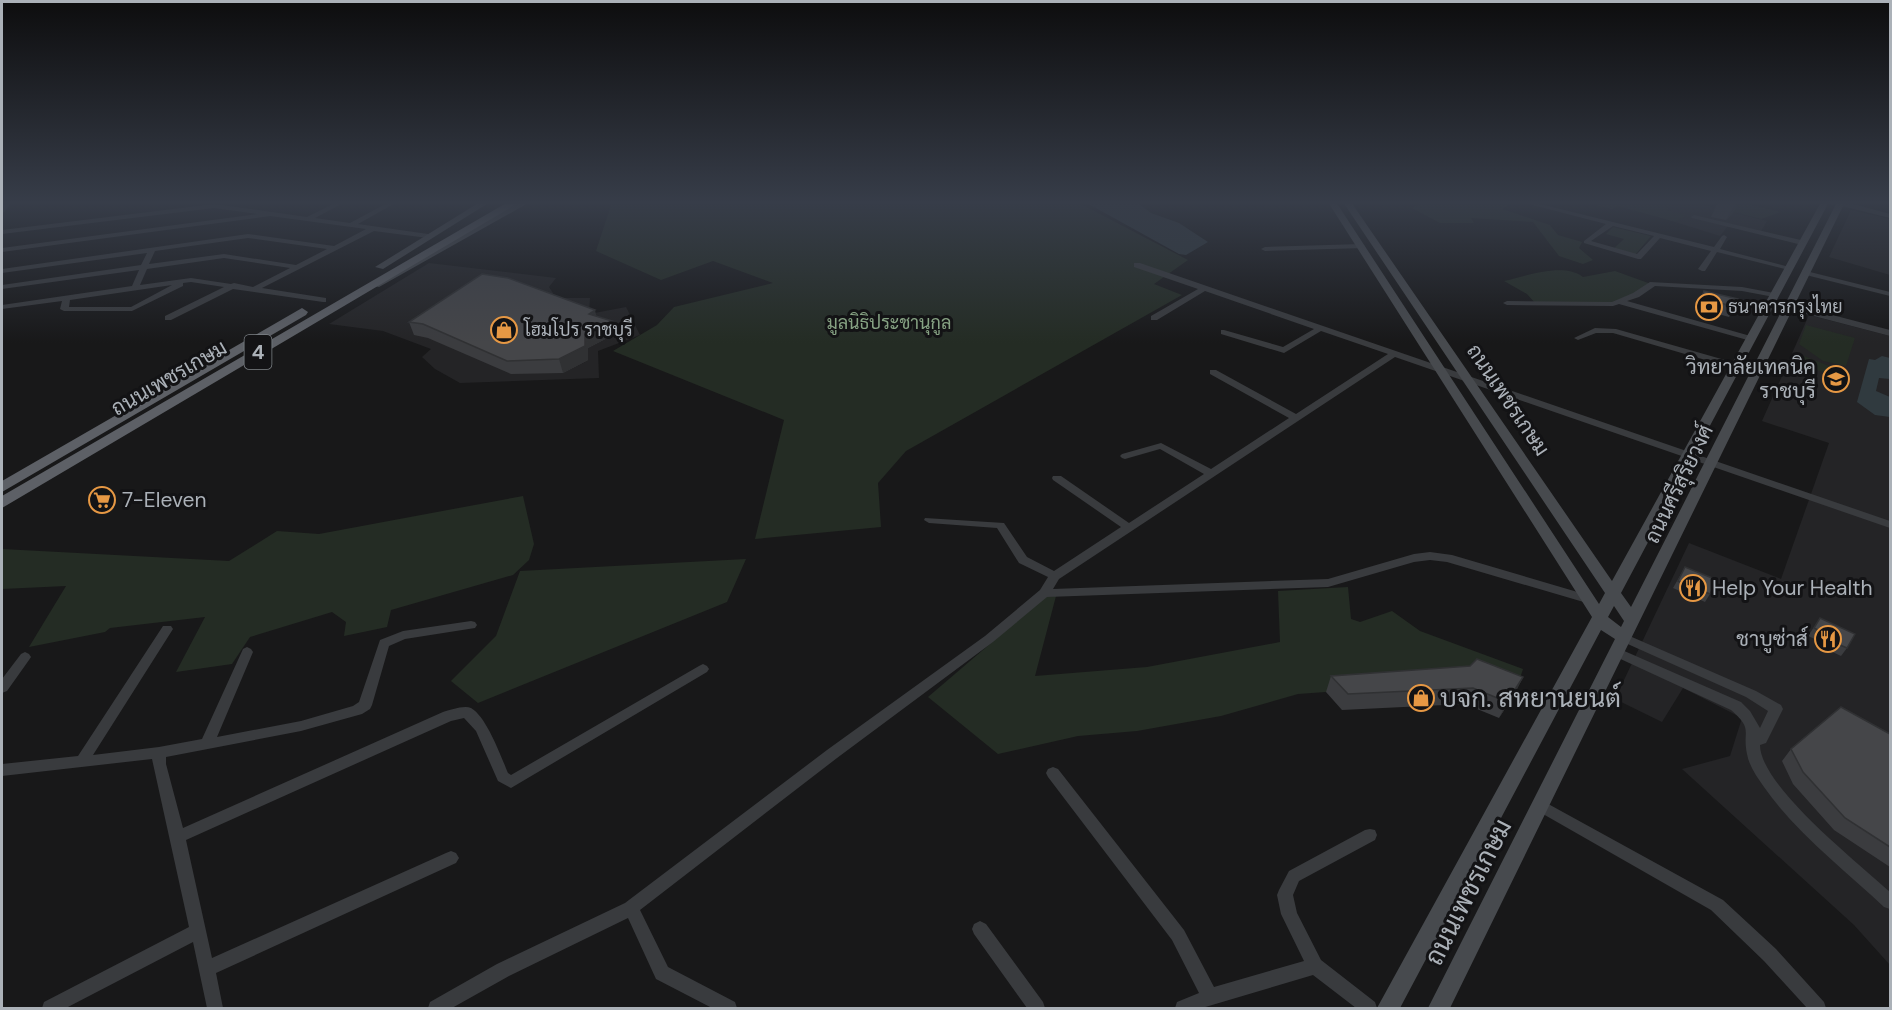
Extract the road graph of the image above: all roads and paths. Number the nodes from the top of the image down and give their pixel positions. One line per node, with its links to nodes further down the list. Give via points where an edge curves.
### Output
1 (152, 249): 18 (street); 23 (street)
2 (332, 249): 19 (street)
3 (408, 249): 20 (main road, 4)
4 (413, 249): 20 (highway, ถนนเพชรเกษม / 4)
5 (433, 249): 35 (highway, ถนนเพชรเกษม / 4)
6 (443, 249): 35 (main road, 4)
7 (1363, 249): 49 (main road, ถนนเพชรเกษม)
8 (1379, 249): 51 (main road, ถนนเพชรเกษม)
9 (1611, 249): 10 (street, via 1638,257)
10 (1645, 249)
11 (1711, 249): 15 (street)
12 (1800, 249): 21 (main road, ถนนศรีสุริยวงศ์)
13 (1817, 249): 24 (main road, ถนนศรีสุริยวงศ์)
14 (4, 250): 16 (street)
15 (1715, 250): 21 (street); 22 (street)
16 (2, 258)
17 (1137, 265): 29 (street)
18 (144, 267): 19 (street, via 224,256); 27 (street); 28 (street)
19 (296, 267): 30 (street)
20 (380, 267): 34 (highway, ถนนเพชรเกษม / 4)
21 (1789, 268): 24 (main road); 33 (main road, ถนนศรีสุริยวงศ์)
22 (1702, 269)
23 (2, 271)
24 (1805, 272): 31 (street); 39 (main road, ถนนศรีสุริยวงศ์)
25 (186, 281): 26 (street); 28 (street); 32 (street, via 132,309 64,309)
26 (234, 285): 30 (street); 40 (street)
27 (2, 287)
28 (135, 288): 32 (street)
29 (1204, 288): 41 (street); 42 (street)
30 (255, 289): 34 (street)
31 (1890, 294)
32 (67, 298): 38 (street)
33 (1773, 299): 36 (street, via 1742,289 1653,284); 39 (main road); 46 (main road, ถนนศรีสุริยวงศ์)
34 (323, 300): 58 (highway, ถนนเพชรเกษม / 4)
35 (344, 300): 59 (highway, ถนนเพชรเกษม / 4)
36 (1620, 302): 37 (street); 46 (street)
37 (1507, 303)
38 (2, 307)
39 (1790, 307): 44 (street); 55 (main road, ถนนศรีสุริยวงศ์)
40 (168, 318)
41 (1154, 318)
42 (1321, 328): 43 (street, via 1284,350); 47 (street)
43 (1224, 332)
44 (1890, 333)
45 (1578, 338): 48 (street, via 1595,330 1613,331)
46 (1751, 339): 48 (main road, ถนนศรีสุริยวงศ์)
47 (1394, 354): 49 (street); 52 (street)
48 (1736, 366): 54 (main road, ถนนศรีสุริยวงศ์)
49 (1439, 369): 51 (street); 67 (main road, ถนนเพชรเกษม)
50 (1213, 372): 52 (street)
51 (1466, 379): 54 (street); 66 (main road, ถนนเพชรเกษม)
52 (1294, 417): 56 (street)
53 (1125, 456): 56 (street, via 1161,446)
54 (1688, 457): 55 (street); 66 (main road, ถนนศรีสุริยวงศ์)
55 (1710, 461): 60 (street); 62 (street); 71 (main road, ถนนศรีสุริยวงศ์)
56 (1212, 474): 63 (street)
57 (1057, 478): 63 (street)
58 (2, 487)
59 (2, 503)
60 (1890, 517)
61 (929, 520): 64 (street, via 1000,525 1023,560)
62 (1890, 525)
63 (1128, 527): 64 (street)
64 (1055, 576): 65 (street)
65 (1044, 593): 67 (street, via 1328,583 1430,556); 87 (street, via 989,639)
66 (1613, 594): 68 (main road, ถนนศรีสุริยวงศ์); 71 (main road, ถนนเพชรเกษม)
67 (1587, 599): 68 (main road, ถนนเพชรเกษม)
68 (1599, 615): 71 (main road, ถนนเพชรเกษม, via 1612,631); 100 (main road, ถนนเพชรเกษม)
69 (471, 625): 77 (street, via 403,635 384,643 365,705 357,710 301,726)
70 (167, 629): 79 (street)
71 (1625, 638): 76 (street, via 1736,706 1754,723); 76 (street, via 1776,709 1761,739); 82 (main road, ถนนเพชรเกษม)
72 (247, 652): 77 (street)
73 (25, 657): 75 (street)
74 (703, 669): 84 (street, via 511,782 503,777 481,728 467,711 448,716)
75 (2, 688)
76 (1754, 742): 86 (street, via 1754,759 1782,798)
77 (207, 744): 78 (street)
78 (159, 753): 79 (street); 84 (street)
79 (84, 759): 80 (street)
80 (2, 770)
81 (1053, 773): 92 (street, via 1178,935)
82 (1541, 806): 101 (main road, ถนนเพชรเกษม); 102 (street, via 1717,905 1770,954)
83 (1370, 835): 90 (street, via 1294,876 1285,895 1289,914)
84 (178, 837): 89 (street)
85 (451, 858): 91 (street)
86 (1890, 902)
87 (631, 908): 95 (street, via 503,970); 96 (street, via 662,973)
88 (980, 929): 97 (street)
89 (197, 931): 91 (street); 93 (street)
90 (1315, 966): 92 (street); 99 (street)
91 (206, 969): 94 (street)
92 (1210, 996): 98 (street)
93 (50, 1008)
94 (215, 1008)
95 (436, 1008)
96 (729, 1008)
97 (1037, 1008)
98 (1183, 1008)
99 (1369, 1008)
100 (1388, 1008)
101 (1440, 1008)
102 (1818, 1008)

